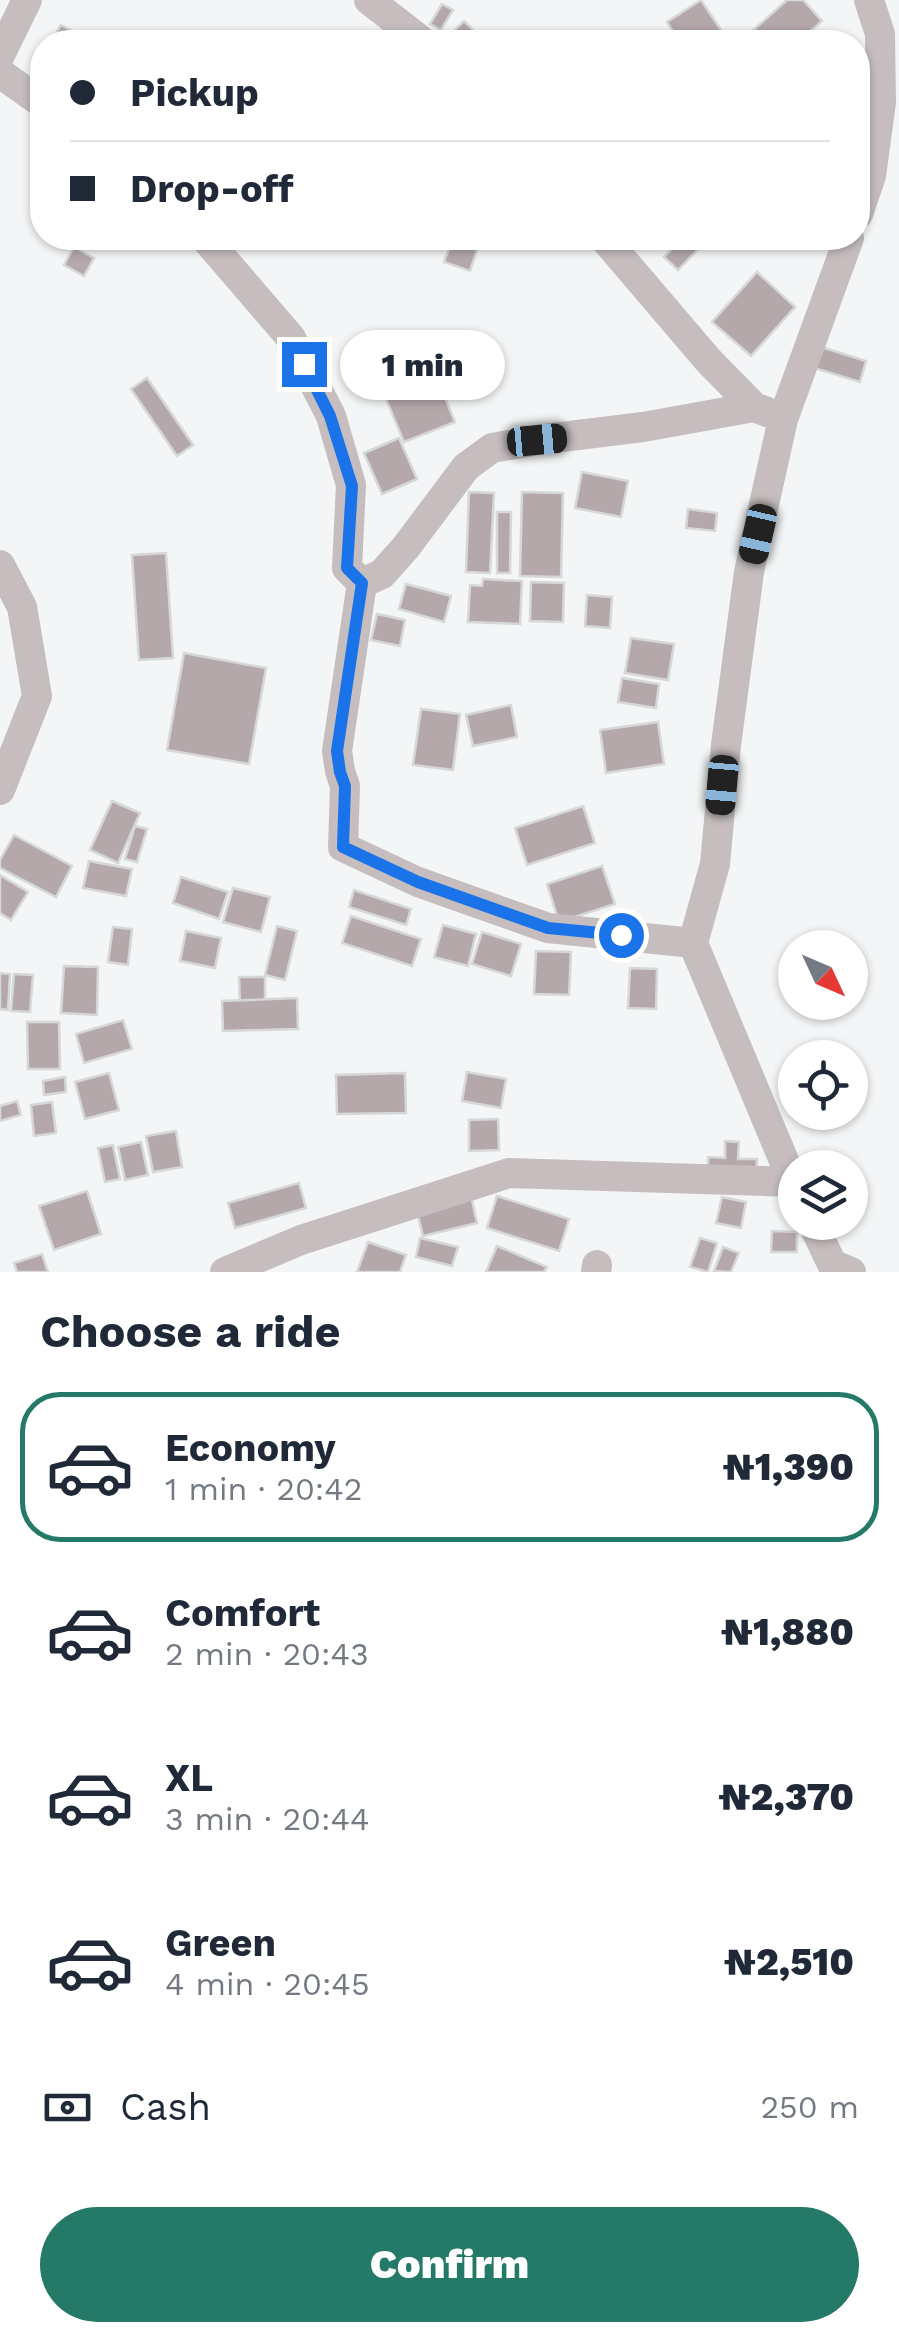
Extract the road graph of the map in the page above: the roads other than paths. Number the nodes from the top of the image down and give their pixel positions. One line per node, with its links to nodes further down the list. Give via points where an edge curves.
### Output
1 (27, 0): 5 (street)
2 (369, 0): 4 (street)
3 (869, 0): 9 (street, via 880,34 881,102)
4 (407, 30)
5 (0, 56)
6 (0, 73): 7 (street)
7 (30, 95)
8 (899, 144): 9 (street)
9 (871, 176): 10 (street)
10 (870, 179)
11 (215, 250): 17 (street, via 290,338 330,416 352,486 347,568)
12 (614, 250): 14 (street)
13 (845, 250): 15 (street)
14 (754, 406): 15 (street); 17 (street, via 492,448 466,467 382,574)
15 (783, 419): 19 (street, via 749,572 715,864)
16 (0, 565): 18 (street, via 22,607 37,696)
17 (362, 583): 19 (street, via 337,751 345,786 343,847 548,928)
18 (0, 790)
19 (693, 943): 20 (street)
20 (779, 1150)
21 (778, 1184): 24 (street, via 509,1173 301,1240)
22 (822, 1240): 23 (street)
23 (837, 1269)
24 (226, 1272)

